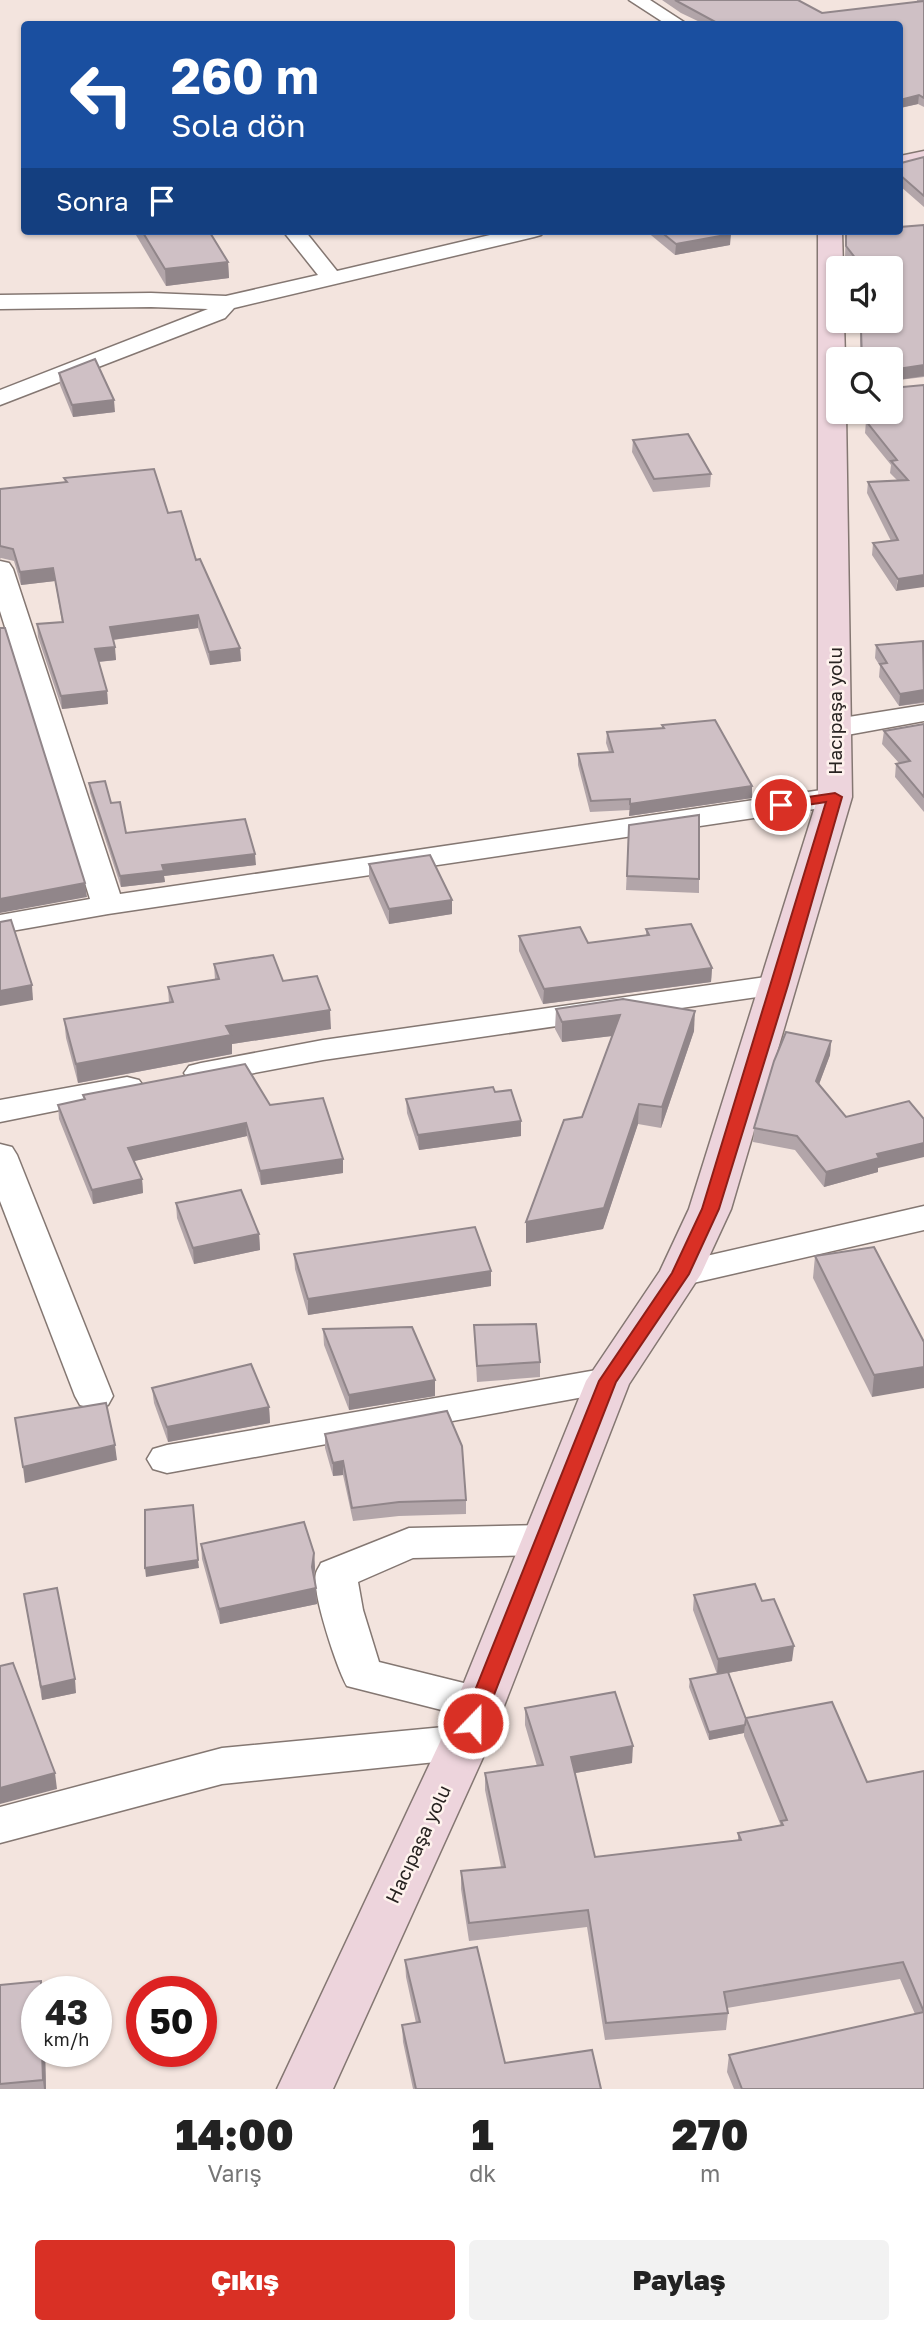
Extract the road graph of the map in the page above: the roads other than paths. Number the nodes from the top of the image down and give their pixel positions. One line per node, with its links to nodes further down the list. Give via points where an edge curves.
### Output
1 (638, 0): 2 (street)
2 (673, 21)
3 (297, 235): 6 (street)
4 (517, 235): 6 (street)
5 (830, 235): 9 (main road, Hacıpaşa yolu)
6 (333, 279): 8 (street)
7 (0, 302): 8 (street)
8 (226, 303): 10 (street, via 217,313)
9 (833, 347)
10 (0, 398)
11 (835, 424): 14 (main road, Hacıpaşa yolu)
12 (0, 569): 16 (street)
13 (924, 713): 14 (street)
14 (836, 728): 15 (main road, Hacıpaşa yolu)
15 (835, 797): 16 (street); 18 (main road, Hacıpaşa yolu)
16 (108, 905): 17 (street)
17 (0, 924)
18 (780, 985): 19 (street, via 323,1050); 22 (main road, Hacıpaşa yolu, via 710,1209)
19 (0, 1111)
20 (0, 1155): 24 (street)
21 (924, 1218): 22 (street)
22 (680, 1274): 23 (main road, Hacıpaşa yolu)
23 (608, 1381): 25 (street); 26 (main road, Hacıpaşa yolu)
24 (94, 1396)
25 (167, 1459)
26 (545, 1540): 27 (main road, Hacıpaşa yolu); 27 (street, via 409,1543 337,1574 342,1610 362,1674)
27 (473, 1723): 28 (street, via 222,1766); 29 (main road, Hacıpaşa yolu)
28 (0, 1825)
29 (305, 2089)

